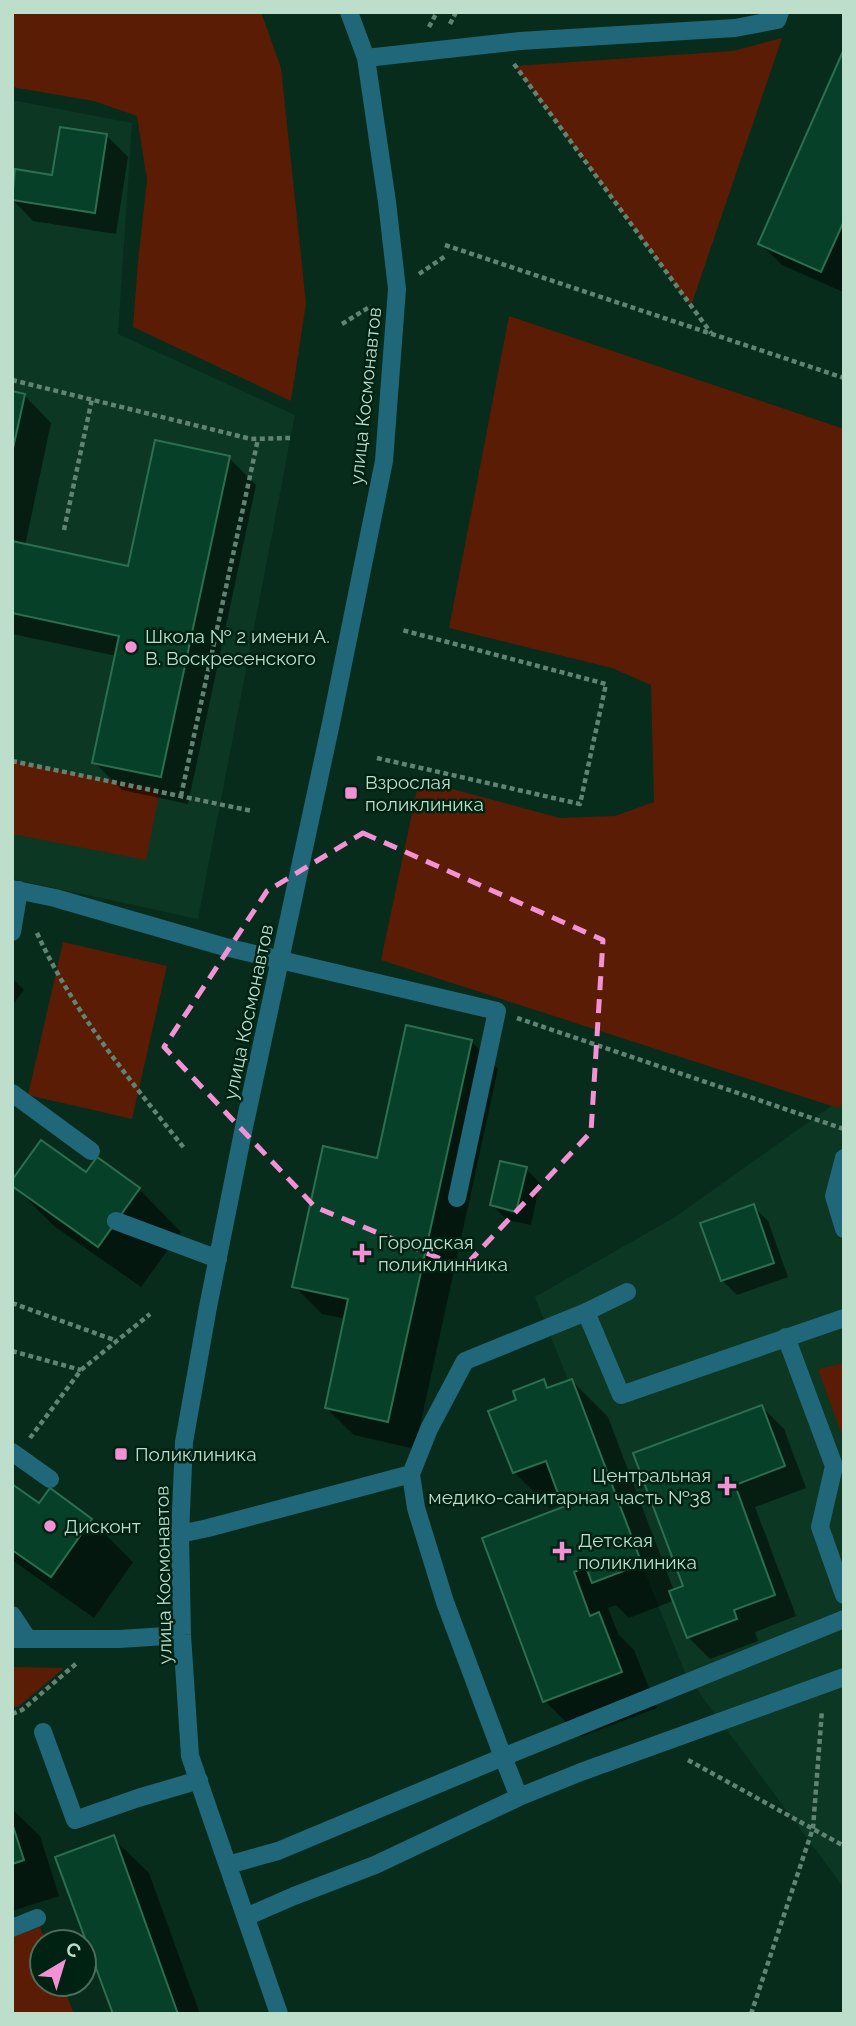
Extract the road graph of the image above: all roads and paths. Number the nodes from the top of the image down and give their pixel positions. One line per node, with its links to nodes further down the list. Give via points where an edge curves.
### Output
1 (349, 12): 4 (street, улица Космонавтов)
2 (780, 12): 3 (street, via 777,20 736,28)
3 (499, 43): 4 (street); 6 (path)
4 (366, 58): 20 (street, улица Космонавтов, via 397,289 384,461)
5 (445, 245): 6 (path)
6 (711, 333): 7 (path)
7 (844, 377)
8 (12, 380): 9 (path)
9 (92, 399): 11 (path); 12 (path)
10 (290, 438): 11 (path)
11 (258, 439): 16 (path)
12 (64, 530)
13 (402, 630): 14 (path, via 606,684 580,804)
14 (377, 758)
15 (12, 761): 16 (path)
16 (181, 796): 17 (path)
17 (252, 811)
18 (15, 889): 19 (street); 20 (street); 24 (path, via 88,1024)
19 (12, 932)
20 (281, 960): 21 (street); 30 (street, улица Космонавтов)
21 (497, 1010): 23 (path); 27 (street)
22 (12, 1093): 25 (street)
23 (844, 1129)
24 (184, 1148)
25 (91, 1151)
26 (844, 1158): 29 (street, via 834,1196)
27 (457, 1198)
28 (116, 1221): 30 (street)
29 (844, 1229)
30 (218, 1259): 43 (street, улица Космонавтов, via 184,1442)
31 (627, 1292): 33 (street)
32 (12, 1303): 37 (path)
33 (586, 1312): 36 (street, via 621,1395); 41 (street, via 464,1361)
34 (150, 1314): 37 (path)
35 (844, 1318): 36 (street)
36 (786, 1337): 44 (street, via 834,1466 820,1527)
37 (117, 1341): 39 (path)
38 (12, 1351): 39 (path)
39 (81, 1370): 40 (path)
40 (14, 1454): 42 (street)
41 (411, 1474): 43 (street); 55 (street, via 416,1508 445,1602)
42 (50, 1479)
43 (180, 1534): 47 (street, улица Космонавтов)
44 (844, 1595)
45 (12, 1615): 48 (street)
46 (844, 1619): 55 (street)
47 (182, 1635): 49 (street); 56 (street, улица Космонавтов, via 190,1756)
48 (20, 1639): 49 (street)
49 (105, 1639): 52 (path)
50 (844, 1677): 51 (street)
51 (825, 1684): 54 (street); 58 (path)
52 (12, 1714)
53 (44, 1732): 56 (street, via 75,1820)
54 (660, 1744): 57 (street); 58 (path)
55 (503, 1758): 57 (street); 60 (street, via 278,1852)
56 (199, 1780): 60 (street, улица Космонавтов)
57 (519, 1797): 61 (street, via 375,1865)
58 (813, 1828): 59 (path); 65 (path)
59 (844, 1846)
60 (228, 1865): 61 (street, улица Космонавтов)
61 (246, 1917): 64 (street, улица Космонавтов)
62 (37, 1919): 63 (street)
63 (12, 1927)
64 (279, 2014)
65 (751, 2014)

